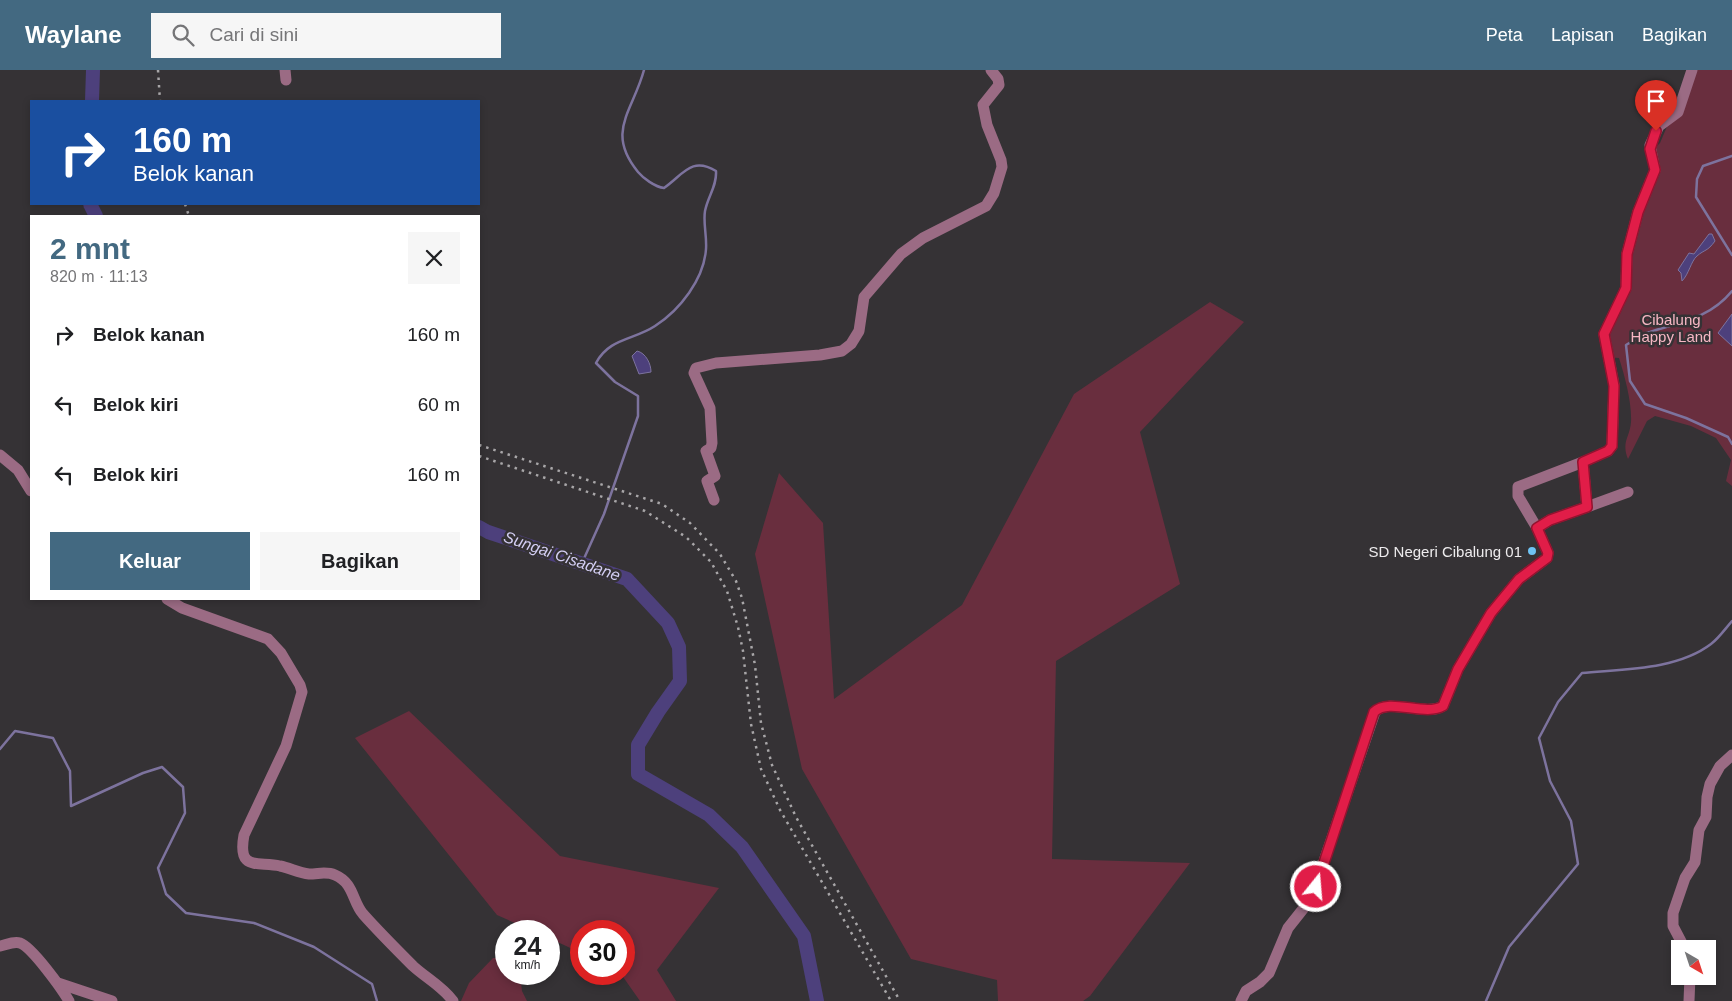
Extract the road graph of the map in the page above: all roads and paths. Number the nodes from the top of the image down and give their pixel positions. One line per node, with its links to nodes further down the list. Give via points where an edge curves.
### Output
1 (990, 70): 7 (street, via 999,85 983,105 1001,160 994,193 986,206 923,238 901,254 864,297 859,331 850,344 842,350 820,355 696,368 694,373 711,412 712,443 706,451 715,476 707,482)
2 (1692, 70): 4 (street, via 1678,112 1659,126 1650,145 1655,170 1638,212 1627,254 1626,288 1604,334 1614,386 1612,448)
3 (0, 454): 5 (street, via 18,470)
4 (1583, 462): 8 (street); 9 (street, via 1518,487 1518,496)
5 (30, 490)
6 (1628, 492): 8 (street)
7 (714, 500)
8 (1587, 507): 9 (street)
9 (1537, 528): 19 (street, via 1548,553 1547,558 1519,579 1491,613 1458,669 1443,706 1431,709 1386,707 1374,712 1311,899 1288,928 1271,970 1263,980 1246,991)
10 (169, 600): 18 (street, via 182,608 268,639 301,687 286,746 244,835 243,848 248,861 254,865 281,866 305,873 326,872 340,878 353,891 361,912)
11 (1732, 755): 12 (street, via 1720,766 1710,784 1695,862 1685,878 1673,913 1673,926)
12 (1680, 940)
13 (0, 946): 14 (street, via 19,943 27,947)
14 (58, 983): 16 (street); 17 (street)
15 (1690, 985): 20 (street)
16 (69, 1001)
17 (112, 1001)
18 (453, 1001)
19 (1241, 1001)
20 (1689, 1001)

